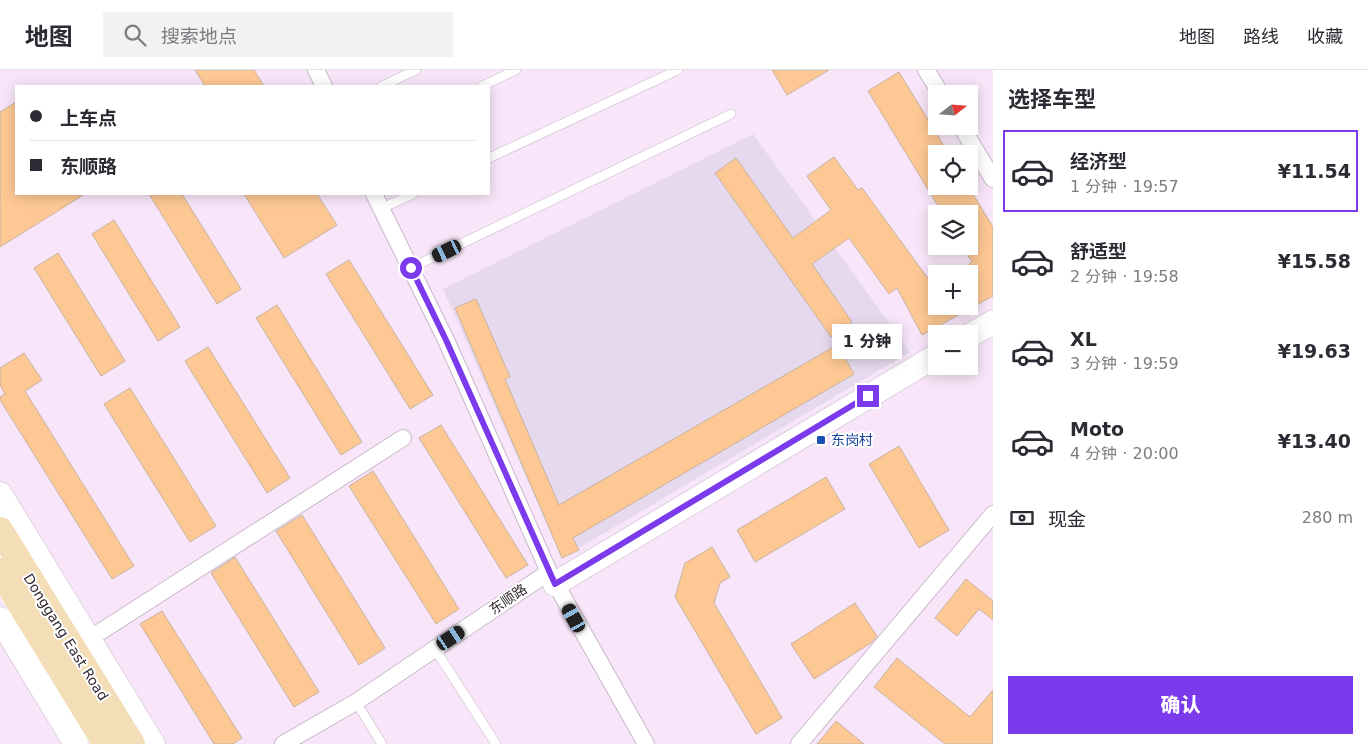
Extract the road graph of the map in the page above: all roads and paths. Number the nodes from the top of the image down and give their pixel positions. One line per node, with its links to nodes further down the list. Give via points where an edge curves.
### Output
1 (316, 70): 6 (street)
2 (416, 70): 7 (lane)
3 (516, 70): 8 (lane)
4 (678, 70): 12 (lane)
5 (926, 70): 9 (street)
6 (324, 85)
7 (384, 85)
8 (484, 85)
9 (935, 85)
10 (731, 114): 16 (lane)
11 (966, 135): 13 (street)
12 (490, 158)
13 (993, 179)
14 (408, 195): 15 (lane)
15 (378, 201): 16 (street)
16 (411, 268): 25 (street)
17 (993, 322): 18 (street)
18 (978, 331)
19 (928, 361): 25 (street, 东顺路)
20 (404, 438): 27 (street)
21 (0, 494): 27 (street)
22 (993, 514): 38 (street)
23 (0, 530): 32 (main road, Donggang East Road)
24 (0, 571): 31 (main road, Donggang East Road)
25 (552, 578): 28 (street, 东顺路); 37 (street)
26 (0, 620): 30 (street)
27 (89, 638): 33 (street)
28 (435, 649): 29 (street, 东顺路); 36 (lane)
29 (356, 702): 34 (street, 东顺路); 35 (lane)
30 (76, 744)
31 (106, 744)
32 (132, 744)
33 (154, 744)
34 (283, 744)
35 (382, 744)
36 (496, 744)
37 (646, 744)
38 (799, 744)

